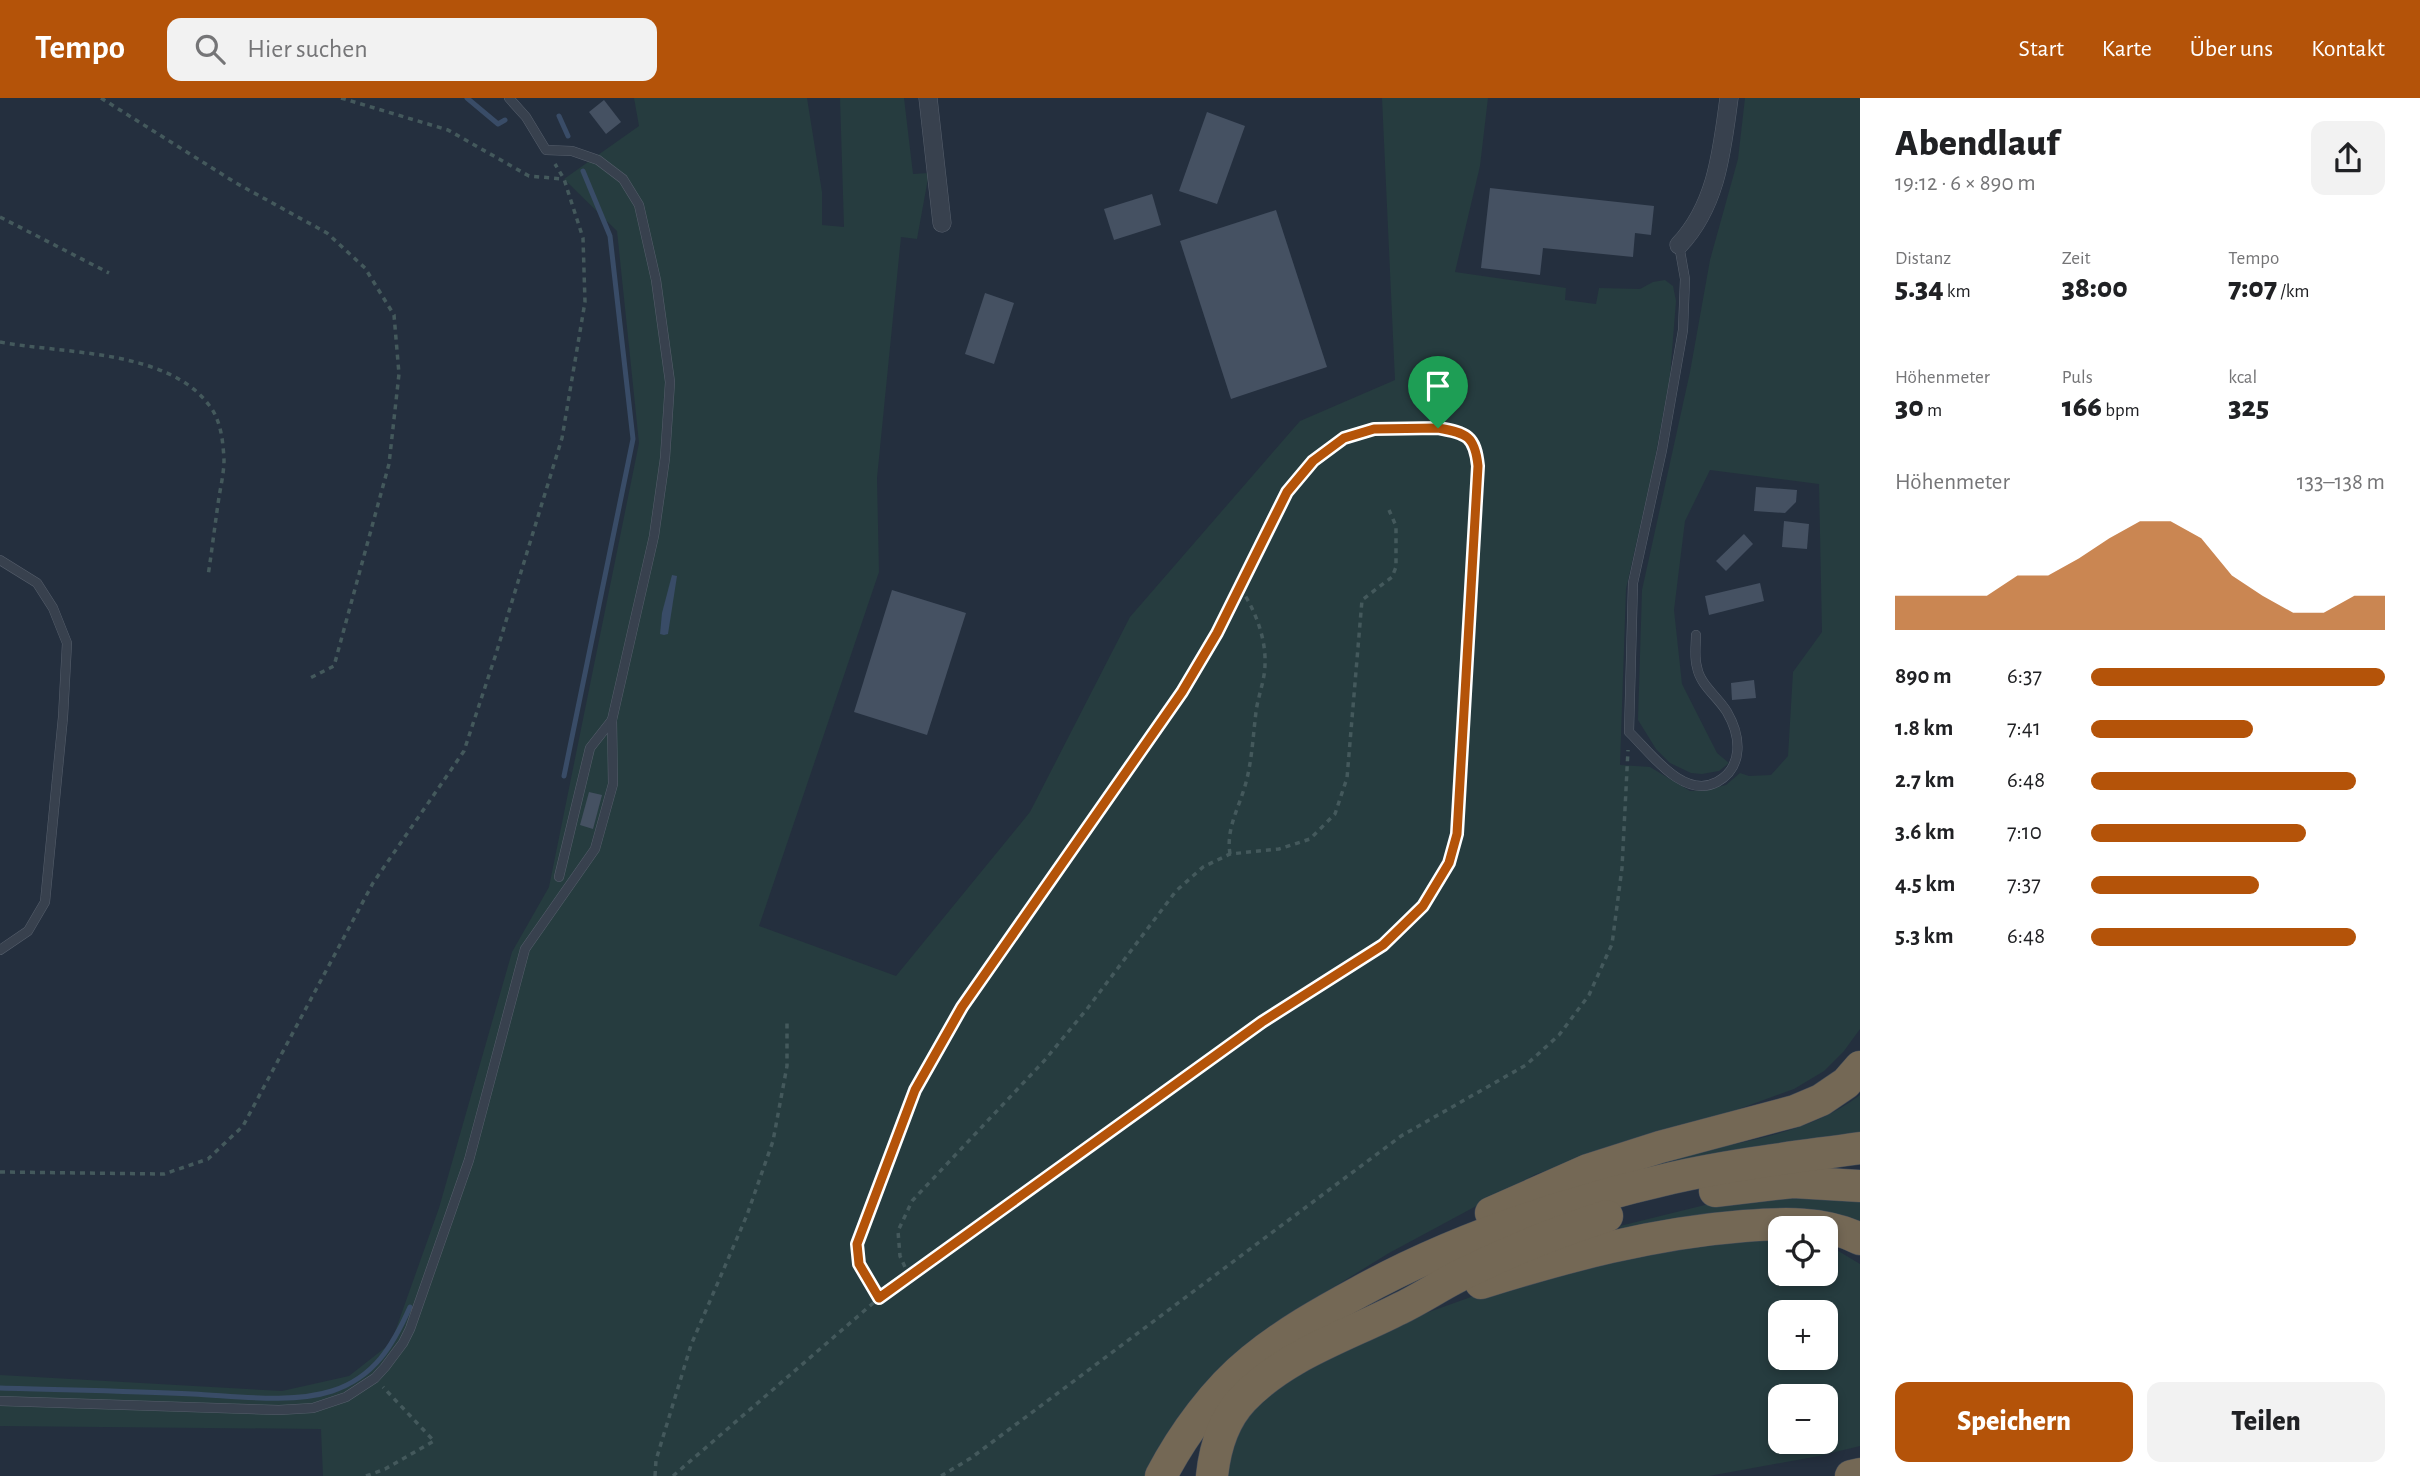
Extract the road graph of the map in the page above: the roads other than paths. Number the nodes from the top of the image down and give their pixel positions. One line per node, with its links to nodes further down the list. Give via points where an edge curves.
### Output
1 (509, 98): 8 (lane, via 547,150 572,151 598,160 623,179 639,205 656,280 670,382 665,457 654,536)
2 (928, 98): 4 (street)
3 (1729, 98): 5 (street, via 1710,198 1698,223)
4 (942, 223)
5 (1679, 245): 7 (lane, via 1685,279 1683,330 1633,583 1629,732 1668,772 1691,785 1707,786 1731,771 1739,747 1728,713 1697,668)
6 (0, 560): 10 (lane, via 37,583 67,643 46,902 28,931)
7 (1696, 635)
8 (611, 720): 9 (lane, via 590,748); 17 (lane, via 613,784 595,849 525,949 453,1211 410,1329 395,1356 374,1378 338,1400 296,1410)
9 (559, 877)
10 (0, 950)
11 (1860, 1067): 15 (highway, via 1821,1100 1795,1111 1660,1147 1542,1189 1453,1233)
12 (1860, 1148): 15 (highway, via 1709,1171 1579,1202 1487,1233)
13 (1860, 1186): 16 (highway, via 1802,1182 1746,1186 1642,1206 1535,1241)
14 (1860, 1239): 16 (highway, via 1798,1224 1663,1236 1594,1251)
15 (1393, 1274): 19 (highway, via 1313,1318 1251,1361 1210,1404)
16 (1400, 1309): 20 (highway, via 1288,1364 1254,1389 1224,1426)
17 (0, 1401)
18 (1860, 1474): 21 (highway)
19 (1161, 1476)
20 (1212, 1476)
21 (1851, 1476)

